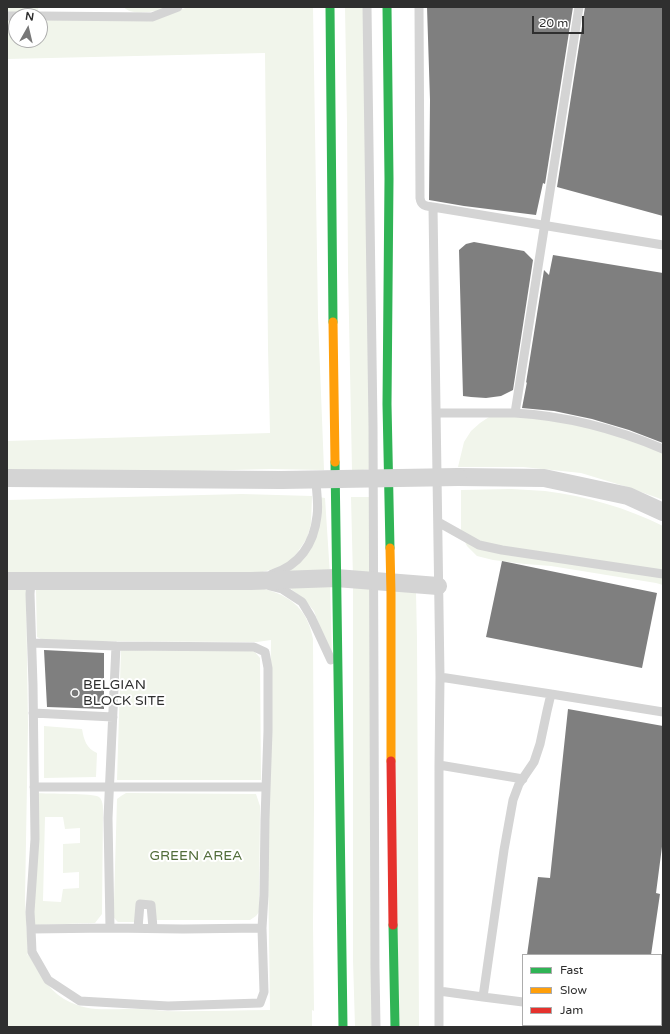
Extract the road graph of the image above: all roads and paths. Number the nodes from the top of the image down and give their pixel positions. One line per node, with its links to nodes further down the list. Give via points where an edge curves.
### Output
1 (178, 7): 7 (lane, via 152,17)
2 (330, 7): 20 (street)
3 (367, 7): 24 (lane, via 373,426)
4 (387, 7): 24 (street, via 389,179)
5 (419, 7): 9 (lane, via 420,202)
6 (579, 7): 10 (lane)
7 (120, 12): 8 (lane)
8 (48, 13)
9 (433, 207): 10 (lane); 12 (lane)
10 (545, 226): 11 (lane); 13 (lane)
11 (663, 245)
12 (436, 413): 13 (lane); 18 (lane)
13 (515, 413): 14 (lane, via 580,422 614,430)
14 (663, 449)
15 (7, 478): 16 (street, bridge)
16 (316, 479): 17 (street, bridge, via 544,478 628,496); 21 (lane, via 317,516 312,539 300,558 282,571)
17 (663, 512)
18 (438, 522): 19 (lane, via 479,545); 25 (lane)
19 (663, 574)
20 (336, 578): 21 (street); 24 (street); 28 (street)
21 (251, 580): 23 (street); 28 (lane, via 282,589 302,602)
22 (7, 581): 23 (street)
23 (31, 581): 26 (lane)
24 (382, 582): 25 (street); 48 (lane); 49 (street, via 391,792)
25 (438, 586): 29 (lane)
26 (32, 643): 27 (lane); 32 (lane)
27 (116, 646): 33 (lane); 38 (lane, via 254,647 265,652 268,668)
28 (338, 676): 47 (street)
29 (440, 677): 30 (lane); 34 (lane)
30 (552, 694): 31 (lane); 35 (lane, via 534,762)
31 (663, 709)
32 (33, 713): 33 (lane); 36 (lane)
33 (113, 717): 37 (lane)
34 (439, 765): 35 (lane); 44 (lane)
35 (523, 779): 45 (lane, via 513,800)
36 (34, 787): 37 (lane); 43 (lane, via 35,839)
37 (109, 787): 38 (lane); 39 (lane)
38 (266, 787): 42 (lane)
39 (110, 928): 40 (lane); 43 (lane)
40 (138, 928): 41 (lane); 41 (lane, via 140,904 151,905)
41 (153, 928): 42 (lane)
42 (262, 928): 43 (lane, via 264,992 260,1003 168,1006 80,1001 48,980 32,952)
43 (31, 929)
44 (439, 991): 45 (lane); 50 (lane)
45 (483, 997): 46 (lane)
46 (522, 1002)
47 (343, 1027)
48 (376, 1027)
49 (395, 1027)
50 (439, 1027)

